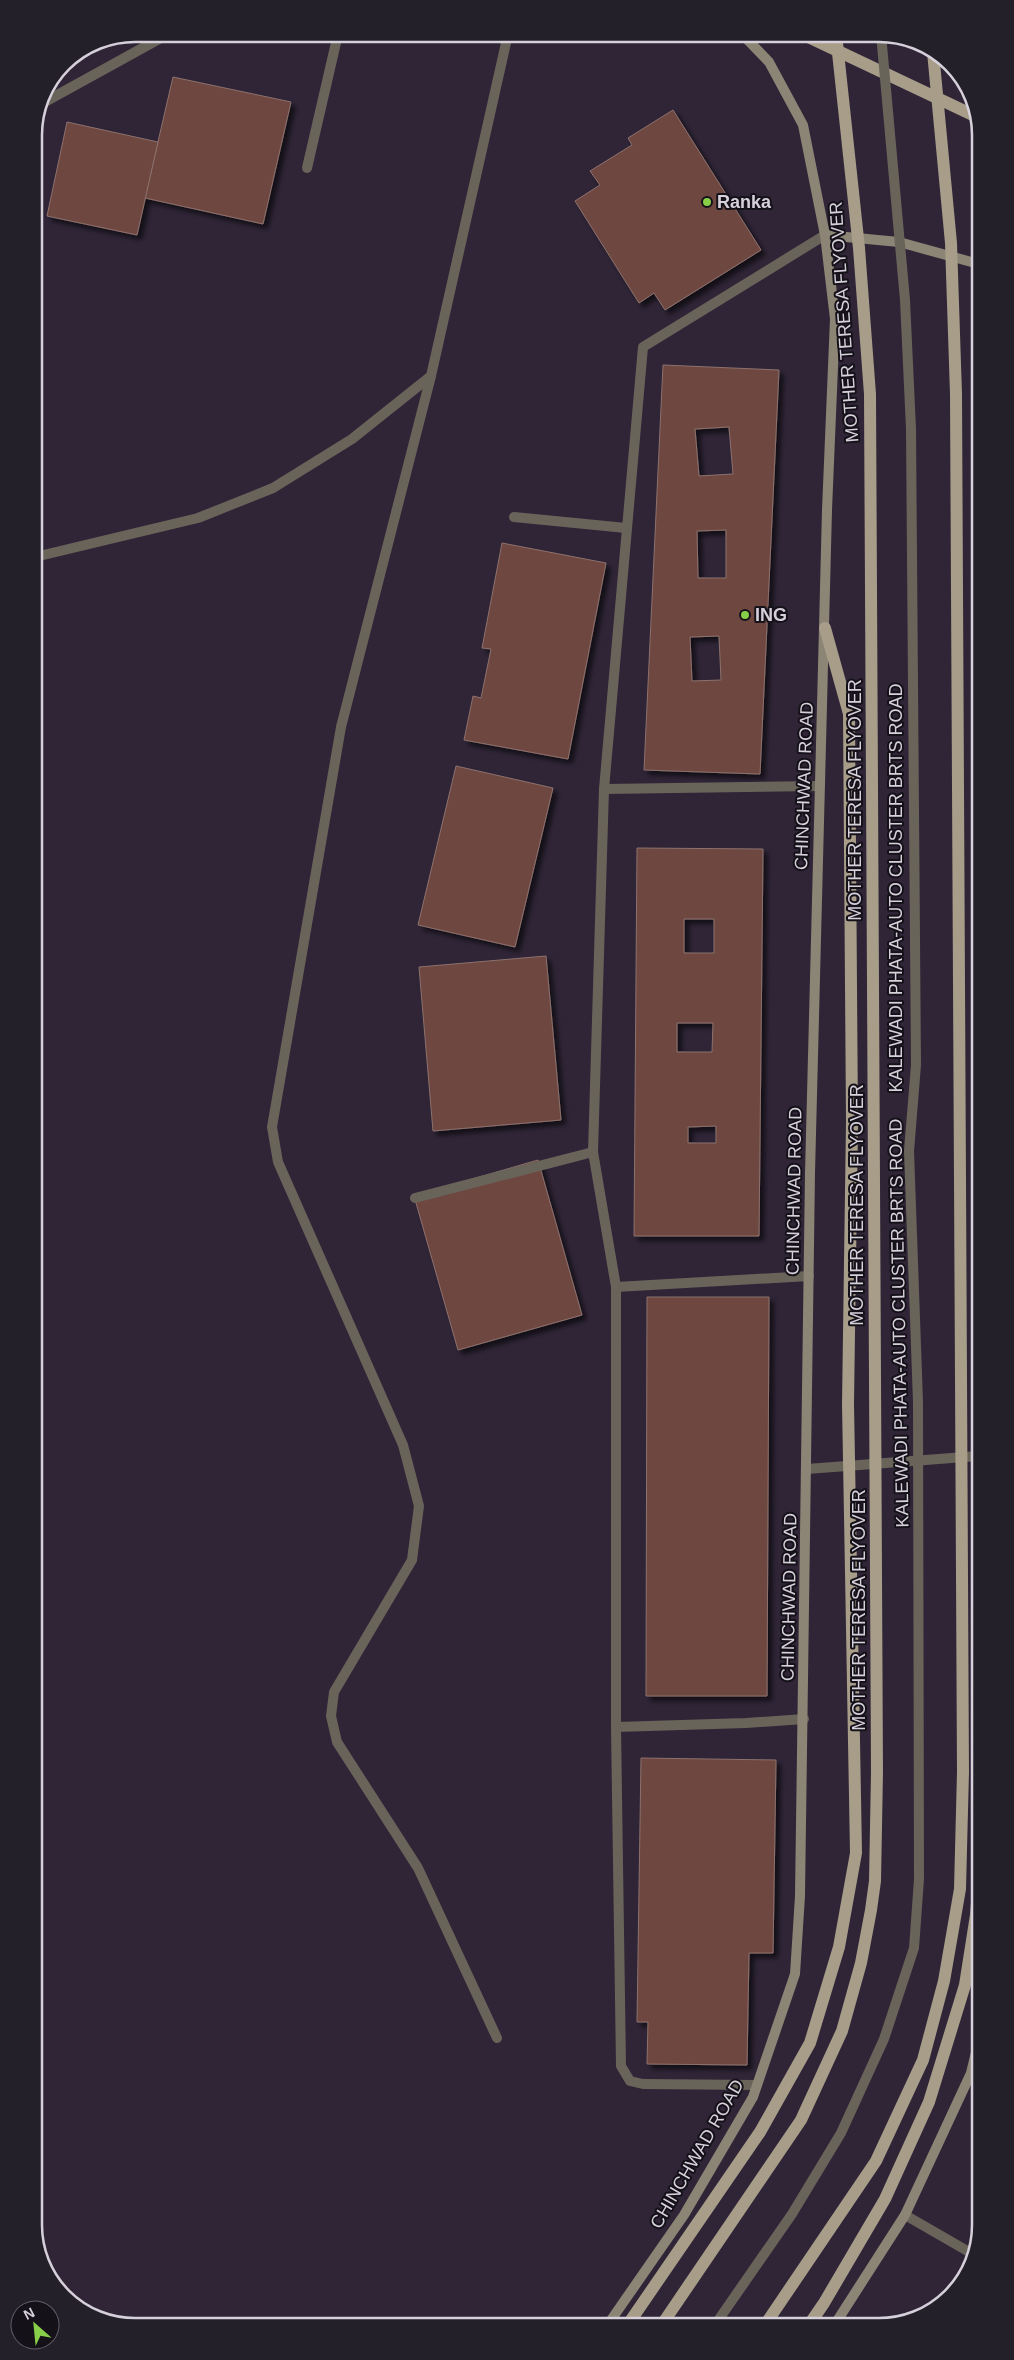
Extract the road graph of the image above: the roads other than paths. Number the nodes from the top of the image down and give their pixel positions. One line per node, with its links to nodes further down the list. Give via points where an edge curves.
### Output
1 (153, 42): 9 (street)
2 (336, 42): 11 (street)
3 (506, 42): 14 (street)
4 (751, 43): 12 (street, CHINCHWAD ROAD, via 769,62 803,125)
5 (821, 43): 10 (main road)
6 (837, 43): 37 (main road, MOTHER TERESA FLYOVER, bridge, via 859,248 870,394 875,1880 860,1964 842,2031 802,2120)
7 (882, 43): 38 (street, KALEWADI PHATA-AUTO CLUSTER BRTS ROAD, bridge, via 905,300 911,429 916,1065 909,1151 918,1402 918,1889 914,1948 884,2039 841,2133 792,2214)
8 (934, 61): 39 (main road, bridge, via 951,243 956,394 963,1772 960,1889 944,1982 923,2060 876,2161)
9 (50, 99)
10 (969, 113)
11 (307, 168)
12 (824, 235): 13 (street, via 899,242); 16 (street, via 643,347); 18 (street, CHINCHWAD ROAD, via 835,320)
13 (972, 262)
14 (431, 376): 17 (street, via 352,439 273,488 198,518); 30 (street, via 341,727 272,1127 278,1162 403,1445 419,1506 412,1560 334,1692 331,1716 337,1742 418,1868)
15 (514, 517): 16 (street)
16 (626, 528): 20 (street)
17 (43, 556)
18 (825, 628): 19 (street, CHINCHWAD ROAD); 36 (main road, bridge, via 849,714 852,1122 848,1404 856,1853 839,1947 810,2043 760,2132)
19 (820, 786): 20 (street); 23 (street, CHINCHWAD ROAD)
20 (604, 789): 21 (street)
21 (593, 1152): 22 (street); 24 (street)
22 (415, 1198)
23 (809, 1276): 24 (street); 26 (street, CHINCHWAD ROAD)
24 (616, 1288): 28 (street)
25 (972, 1456): 26 (street)
26 (807, 1469): 27 (street, CHINCHWAD ROAD)
27 (804, 1718): 28 (street, via 746,1723); 32 (street, CHINCHWAD ROAD, via 795,1974)
28 (616, 1726): 32 (street, via 621,2066 630,2081 643,2084)
29 (972, 1938): 40 (main road, via 964,1985 929,2102 885,2199)
30 (497, 2038)
31 (972, 2073): 33 (street)
32 (757, 2085): 35 (street, CHINCHWAD ROAD, via 684,2215)
33 (905, 2215): 34 (street); 41 (street)
34 (968, 2251)
35 (613, 2318)
36 (633, 2318)
37 (667, 2318)
38 (721, 2318)
39 (770, 2318)
40 (814, 2318)
41 (839, 2318)

